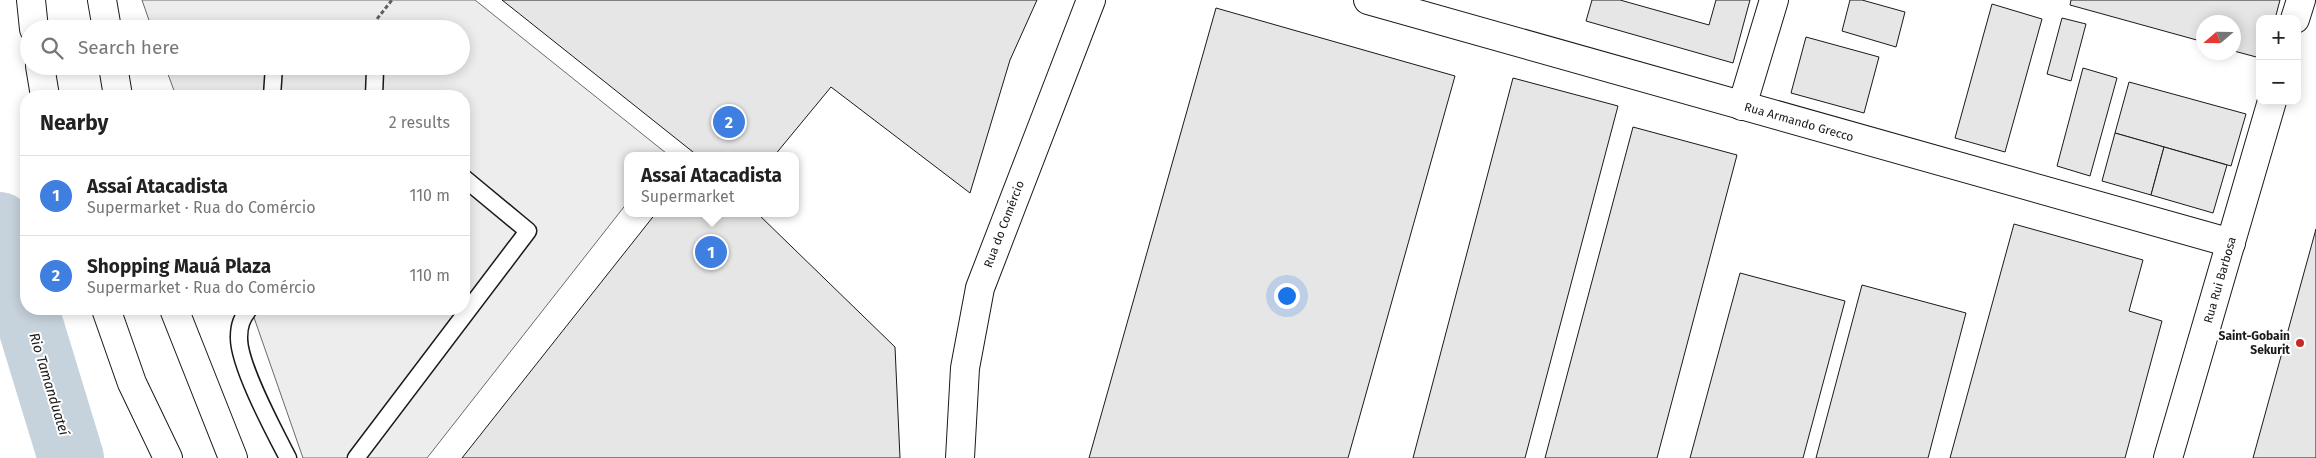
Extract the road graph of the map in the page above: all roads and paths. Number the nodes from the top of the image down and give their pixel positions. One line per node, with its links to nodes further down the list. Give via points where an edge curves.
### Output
1 (31, 0): 9 (street)
2 (102, 0): 10 (street)
3 (392, 0): 11 (path)
4 (1091, 0): 33 (street, Rua do Comércio, via 980,288 965,368)
5 (1368, 0): 21 (street, Rua Armando Grecco)
6 (1774, 0): 21 (street)
7 (2301, 0): 8 (street)
8 (2296, 15)
9 (33, 20)
10 (105, 20)
11 (376, 20)
12 (42, 75): 16 (street)
13 (114, 75): 17 (street)
14 (273, 75): 18 (lane)
15 (375, 75): 19 (lane)
16 (44, 90)
17 (117, 90)
18 (272, 90)
19 (374, 90)
20 (2271, 105): 23 (street, Rua Rui Barbosa)
21 (1742, 106): 23 (street, Rua Armando Grecco)
22 (470, 183): 24 (lane, via 528,231)
23 (2231, 243): 34 (street, Rua Rui Barbosa)
24 (470, 308)
25 (108, 315): 29 (street, via 132,382)
26 (176, 315): 30 (street)
27 (244, 315): 31 (lane, via 238,338 242,355 265,413)
28 (464, 315): 32 (lane)
29 (168, 458)
30 (233, 458)
31 (288, 458)
32 (356, 458)
33 (960, 458)
34 (2168, 458)

